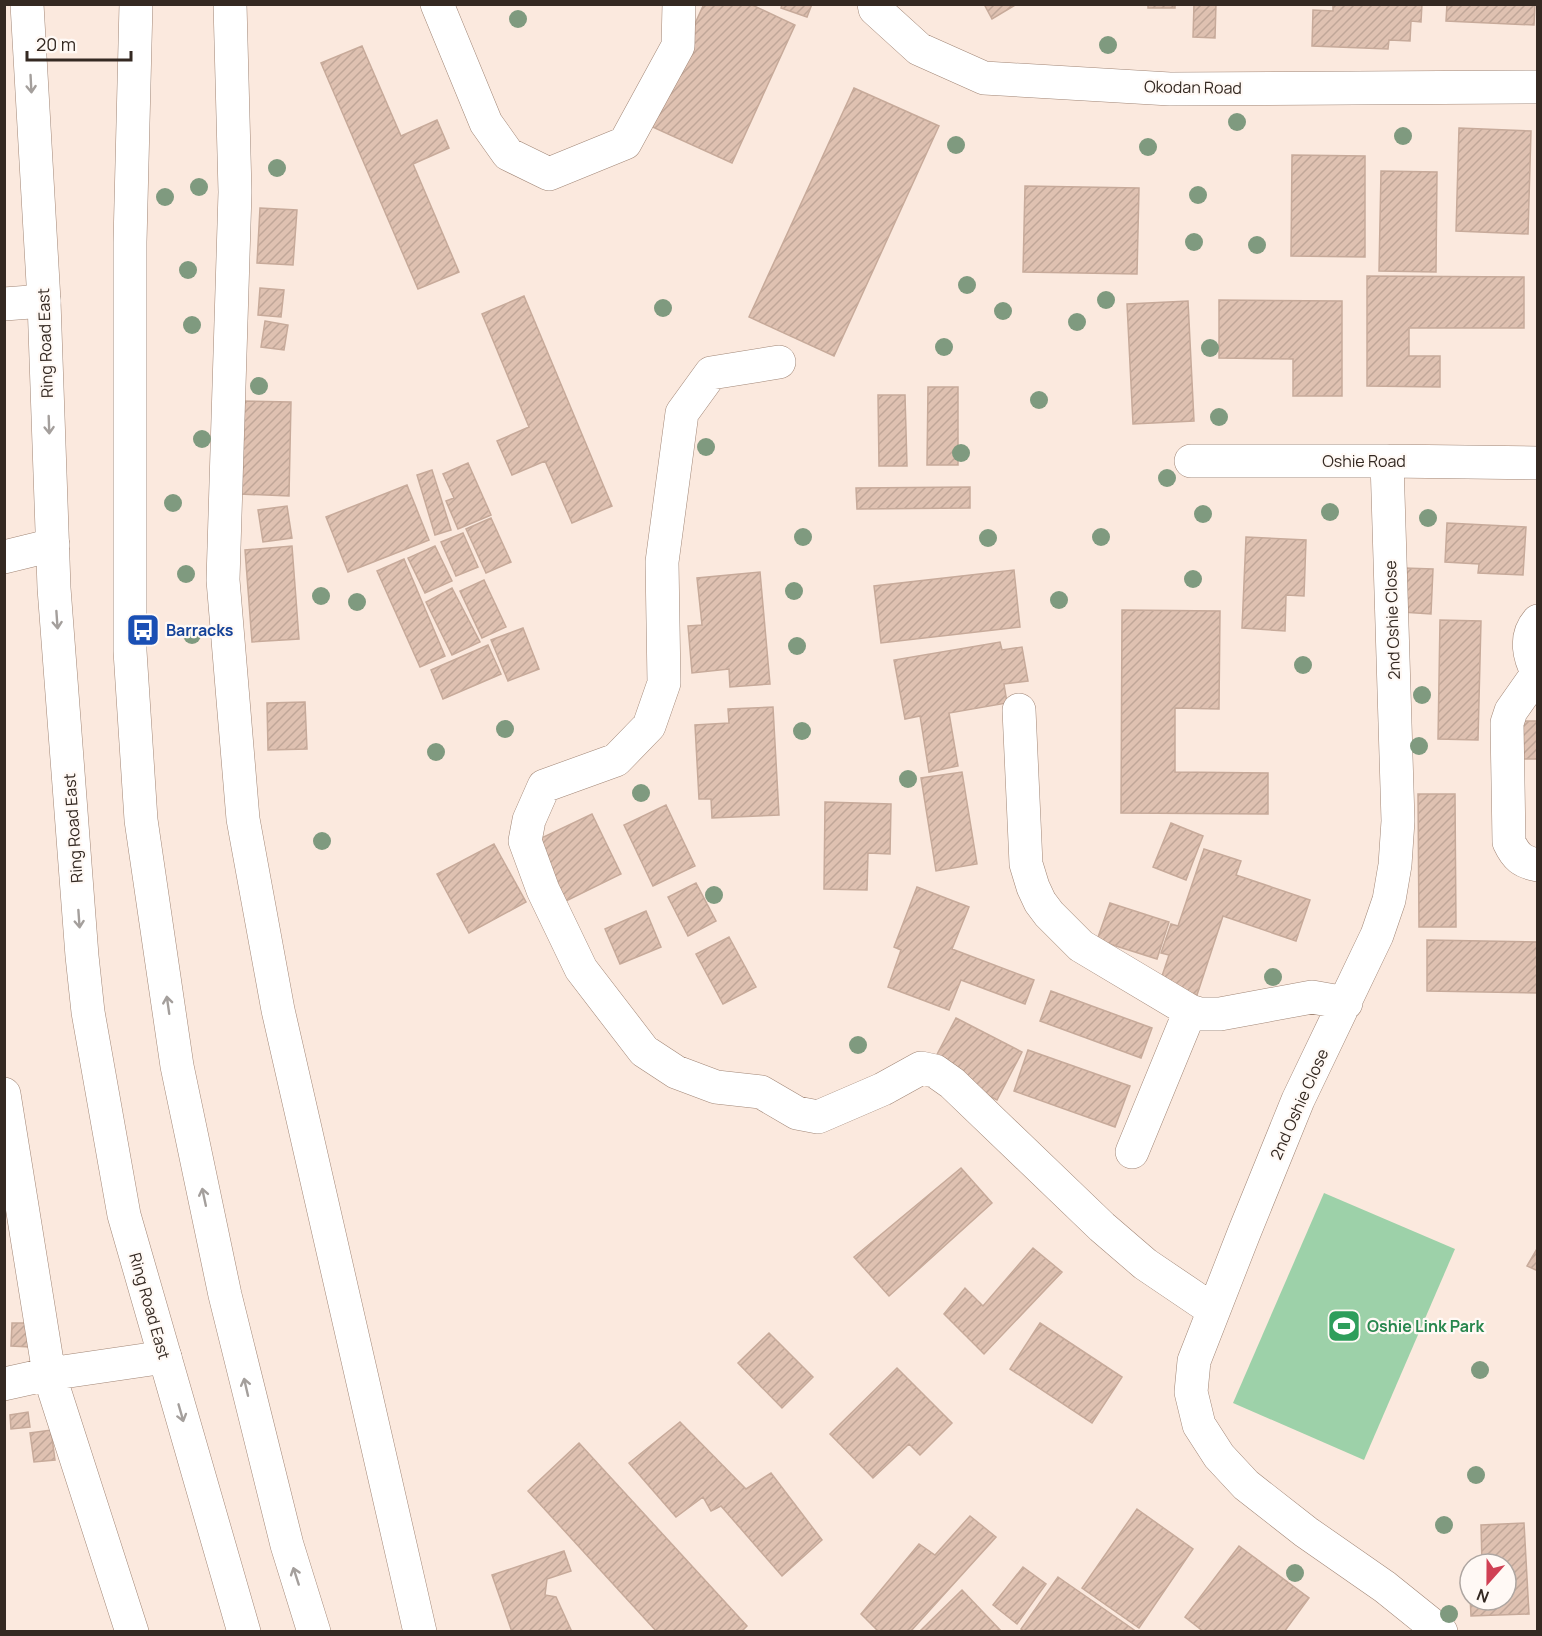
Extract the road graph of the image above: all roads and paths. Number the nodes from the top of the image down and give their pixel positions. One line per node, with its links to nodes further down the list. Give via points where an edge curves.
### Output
1 (27, 4): 8 (main road, Ring Road East, one-way to 8)
2 (136, 4): 30 (main road, one-way to 2, via 286,1545 225,1295 177,1066 141,820 130,651 130,242)
3 (230, 4): 31 (main road, via 235,192 223,580 243,819 278,1010)
4 (437, 4): 5 (main road, via 486,123 508,154 549,174 625,143 678,46)
5 (679, 4)
6 (874, 4): 7 (main road, Okodan Road, via 874,9 919,49 984,78 1170,88)
7 (1538, 87)
8 (44, 301): 9 (main road); 14 (main road, Ring Road East, one-way to 14)
9 (4, 304)
10 (779, 362): 24 (main road, via 711,373 682,413 662,562 664,683 649,726 616,760 544,786 529,820 525,841 543,890 581,969 600,996 644,1051 676,1072 716,1087 761,1092 797,1113 818,1118 921,1068 935,1071 1145,1264)
11 (1387, 460): 12 (main road, Oshie Road); 13 (main road, Oshie Road); 20 (main road, 2nd Oshie Close, via 1398,821 1395,864 1389,900 1377,935)
12 (1191, 461)
13 (1538, 464)
14 (53, 545): 15 (main road); 25 (main road, Ring Road East, one-way to 25, via 88,1012 124,1215)
15 (4, 557)
16 (1538, 621): 17 (main road, via 1528,642)
17 (1537, 674): 19 (main road, via 1507,723 1509,842 1521,860)
18 (1019, 710): 21 (main road, via 1026,864 1040,903 1081,946)
19 (1538, 865)
20 (1346, 1003): 21 (main road, via 1312,997 1220,1014); 24 (main road, 2nd Oshie Close, via 1298,1100)
21 (1191, 1011): 23 (main road)
22 (4, 1094): 26 (main road)
23 (1132, 1152)
24 (1213, 1310): 32 (main road, 2nd Oshie Close, via 1194,1361 1191,1392 1199,1425 1219,1456 1246,1485)
25 (165, 1357): 26 (main road); 29 (main road, Ring Road East, one-way to 29)
26 (49, 1374): 27 (main road); 28 (main road)
27 (4, 1384)
28 (132, 1632)
29 (244, 1632)
30 (314, 1632)
31 (420, 1632)
32 (1440, 1632)

